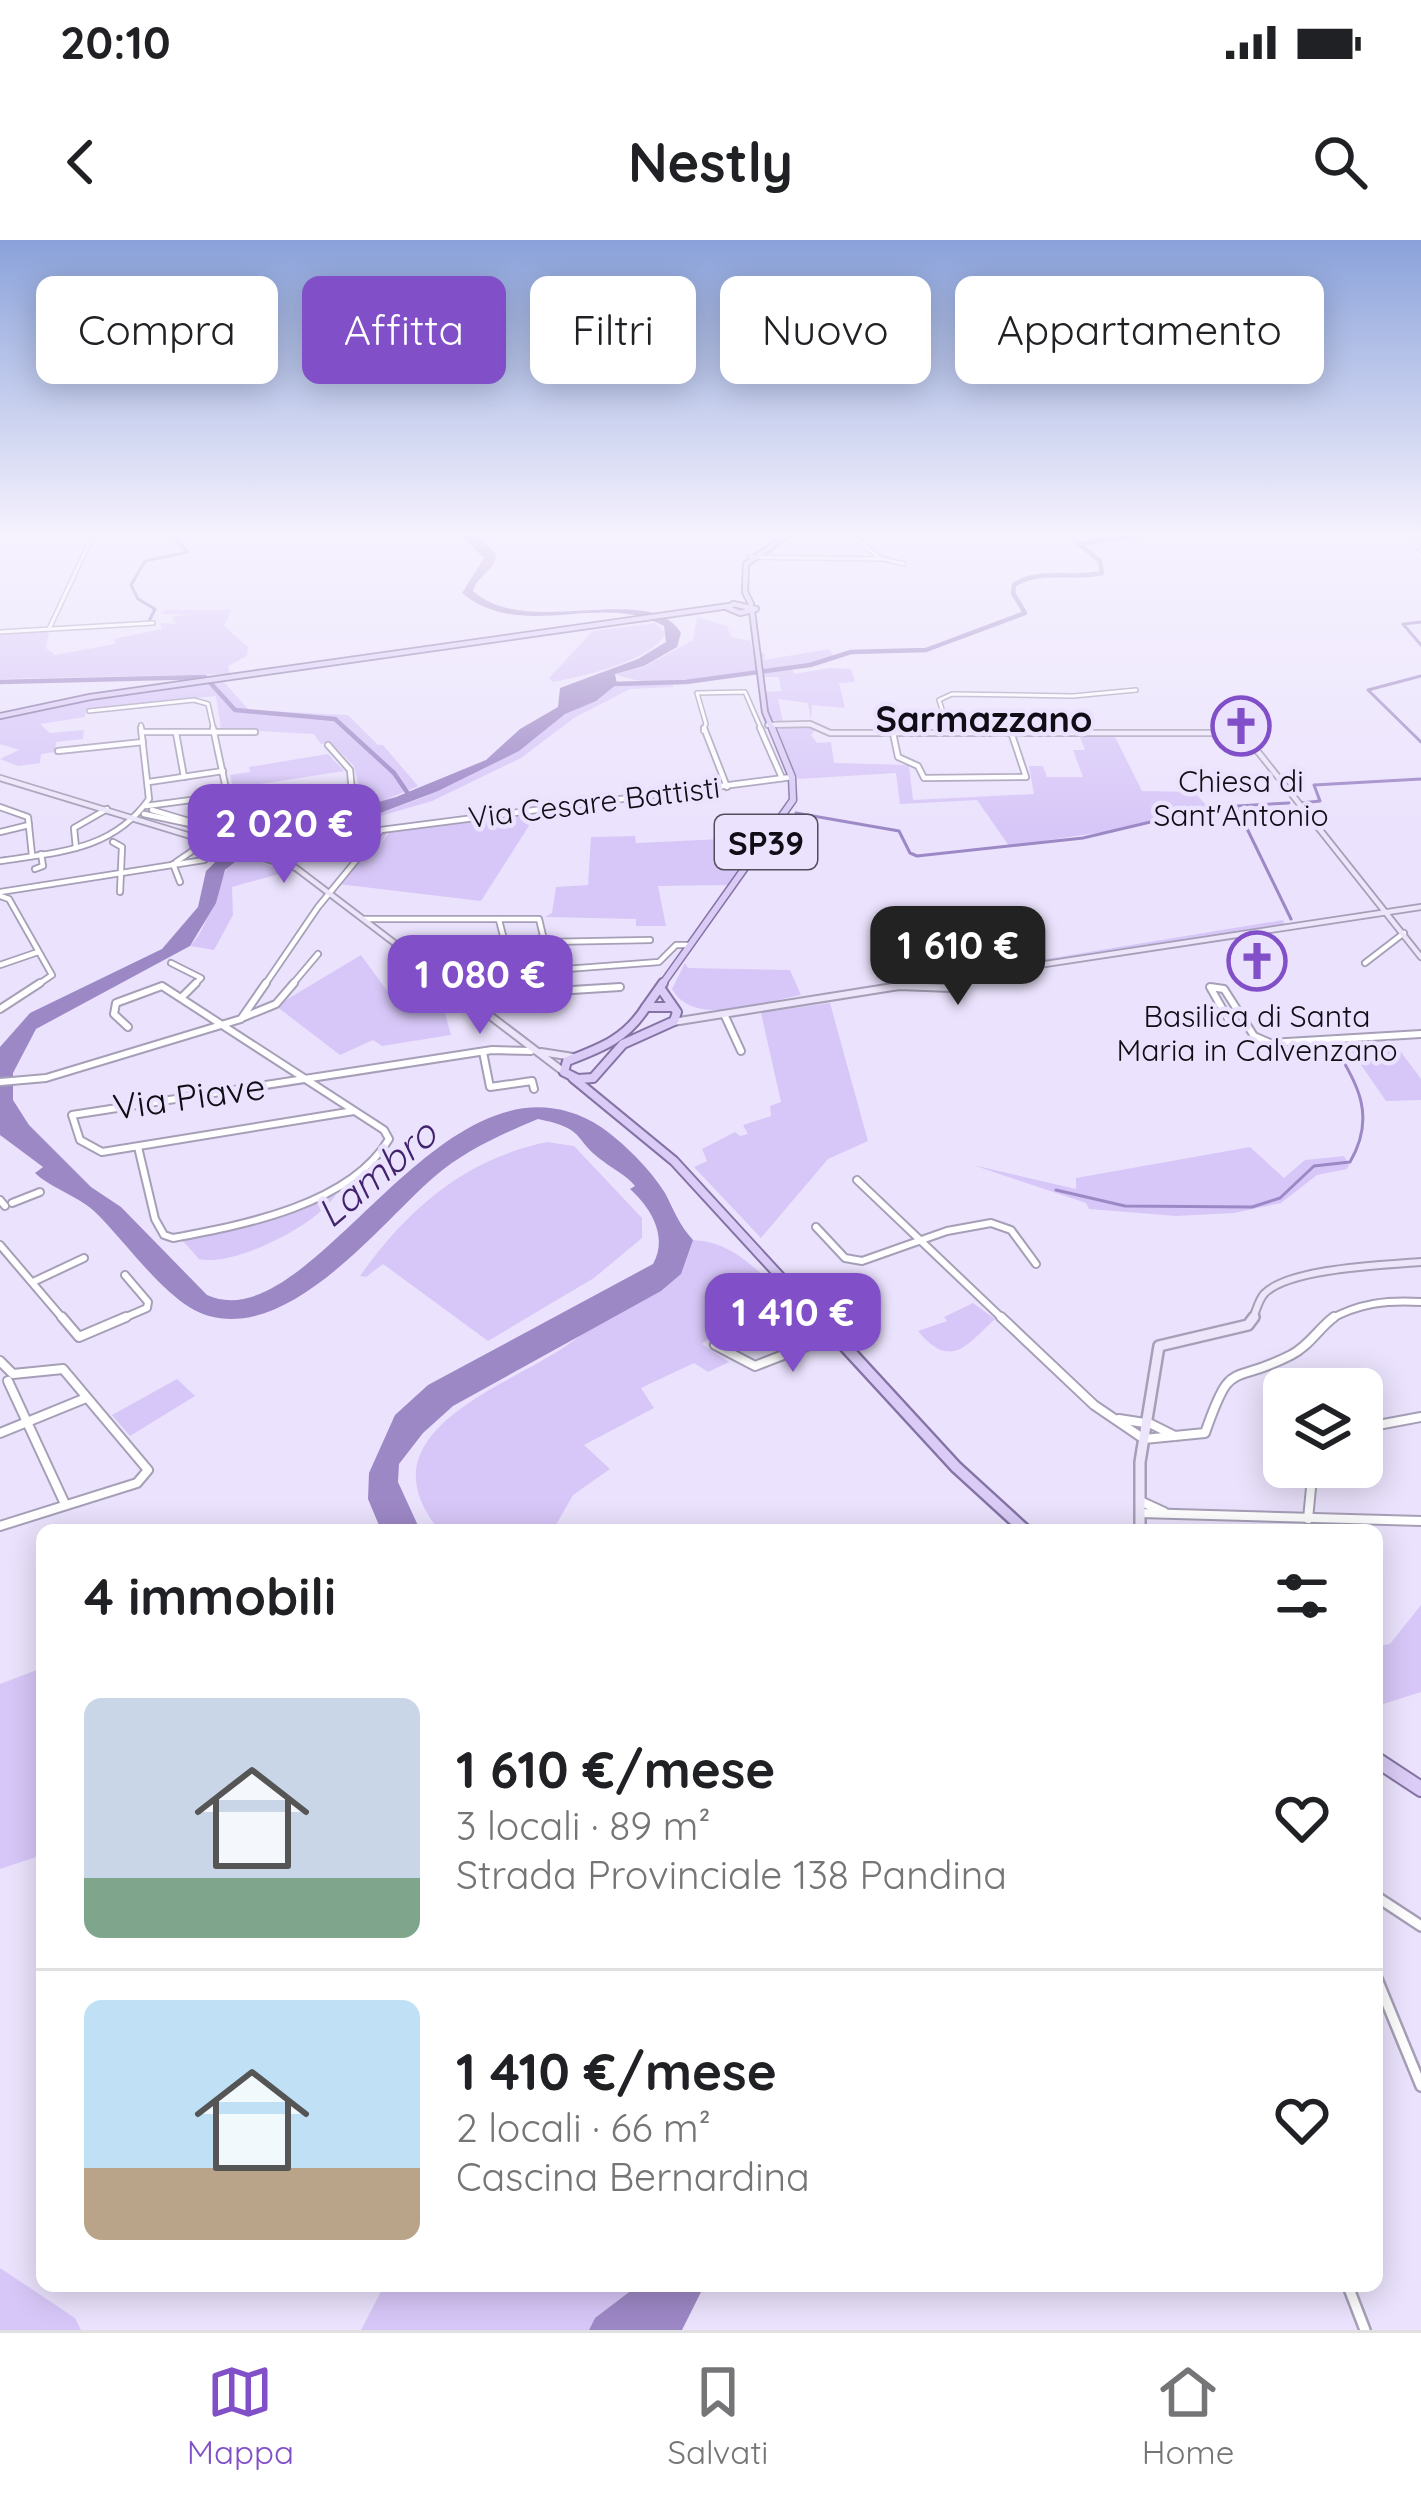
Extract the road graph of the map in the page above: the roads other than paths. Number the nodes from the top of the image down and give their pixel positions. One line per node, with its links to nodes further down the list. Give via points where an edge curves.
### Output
1 (561, 633): 5 (main road)
2 (752, 633): 6 (main road, SP39)
3 (1136, 690): 11 (street, via 952,694 939,700)
4 (89, 711): 9 (street, via 198,700 208,704)
5 (0, 716)
6 (768, 725): 12 (street); 20 (main road, SP39)
7 (1011, 731): 11 (street); 12 (street, via 1028,776 925,778 899,758); 50 (street, via 1214,730 1245,738)
8 (176, 732): 9 (street); 13 (street, via 141,729); 17 (street)
9 (215, 732): 10 (street); 16 (street)
10 (255, 732)
11 (949, 732): 12 (street)
12 (893, 733)
13 (142, 742): 15 (street); 21 (street)
14 (328, 745): 30 (street, via 351,772 353,791)
15 (58, 751)
16 (223, 771): 17 (street); 25 (street, via 219,794)
17 (184, 777): 21 (street)
18 (0, 778): 24 (street)
19 (779, 779): 20 (street, Via Cesare Battisti); 22 (street, Via Cesare Battisti); 22 (street, via 745,692 696,694)
20 (793, 781): 63 (main road, SP39, via 787,813)
21 (149, 782): 25 (street)
22 (728, 787): 44 (street, Via Cesare Battisti, via 374,833)
23 (0, 807): 26 (street)
24 (107, 809): 28 (street); 36 (street, via 74,828)
25 (145, 810): 28 (street); 30 (street); 32 (street)
26 (15, 812): 27 (street); 29 (street)
27 (0, 816)
28 (136, 819): 33 (street); 35 (street)
29 (29, 825): 31 (street); 38 (street)
30 (226, 827): 32 (street)
31 (0, 832)
32 (215, 833): 35 (street)
33 (110, 841): 36 (street); 43 (street, via 122,847)
34 (201, 844): 41 (street)
35 (225, 845): 45 (street)
36 (76, 848): 37 (street)
37 (41, 854): 38 (street); 42 (street, via 43,866)
38 (32, 855): 40 (street)
39 (204, 860): 41 (street)
40 (0, 861)
41 (173, 864): 43 (street); 46 (street)
42 (35, 869)
43 (117, 872): 47 (street); 49 (street)
44 (340, 879): 45 (street); 48 (street, Via Cesare Battisti)
45 (315, 881): 48 (street)
46 (179, 882)
47 (120, 892)
48 (329, 892): 56 (street); 88 (street, Via Cesare Battisti)
49 (0, 894): 51 (street)
50 (1378, 899): 54 (street); 55 (street)
51 (14, 907): 53 (street); 64 (street)
52 (1421, 908): 54 (street)
53 (0, 910)
54 (1391, 912): 55 (street); 58 (street)
55 (1381, 914): 58 (street); 71 (street)
56 (364, 919): 57 (street); 80 (street)
57 (498, 919): 59 (street); 62 (street, via 542,920)
58 (1401, 930): 66 (street); 67 (street)
59 (505, 940): 61 (street); 72 (street)
60 (650, 940): 62 (street)
61 (450, 941)
62 (546, 942): 70 (street)
63 (689, 945): 70 (street, via 676,945 661,962); 79 (main road, SP39)
64 (38, 952): 69 (street); 84 (street, via 52,976)
65 (318, 954): 88 (street, via 278,1001)
66 (1421, 958)
67 (1366, 962)
68 (171, 963): 81 (street, via 201,978)
69 (0, 965)
70 (551, 969): 72 (street); 78 (street, via 556,991)
71 (999, 971): 73 (street); 75 (street)
72 (513, 973): 80 (street); 83 (street)
73 (951, 973): 74 (street); 75 (street)
74 (931, 976): 76 (street); 77 (street)
75 (961, 981): 76 (street)
76 (935, 985): 77 (street)
77 (899, 986): 87 (street)
78 (620, 987)
79 (661, 988): 85 (main road); 86 (main road, SP39)
80 (456, 989): 82 (street)
81 (181, 998): 92 (street, via 158,986 115,1004); 93 (street)
82 (467, 998): 95 (street); 98 (street, via 539,1051)
83 (519, 998)
84 (0, 1009)
85 (673, 1009): 86 (main road); 89 (street); 90 (main road, via 677,1017)
86 (642, 1011): 90 (main road, via 644,1022); 98 (main road, SP39, via 613,1043)
87 (724, 1014): 89 (street); 97 (street)
88 (244, 1017): 93 (street, Via Cesare Battisti)
89 (704, 1017): 90 (street)
90 (667, 1024): 99 (main road, via 623,1044)
91 (1247, 1025): 91 (street, via 1224,989 1210,987 1230,1022); 94 (street, via 1270,1042)
92 (128, 1027)
93 (223, 1028): 101 (street); 102 (street, Via Cesare Battisti)
94 (1421, 1034)
95 (531, 1051): 96 (street, Via Piave); 100 (street)
96 (483, 1052): 101 (street, Via Piave); 103 (street, via 490,1087 532,1081)
97 (741, 1052)
98 (579, 1057): 99 (main road, via 597,1059); 100 (main road, SP39, via 565,1064)
99 (602, 1071): 100 (main road); 104 (main road)
100 (568, 1075): 104 (main road)
101 (306, 1079): 105 (street); 106 (street, Via Piave, via 73,1114 75,1135 90,1150)
102 (0, 1082)
103 (534, 1089)
104 (599, 1099): 119 (main road, via 674,1161)
105 (354, 1111): 106 (street); 106 (street, via 386,1131 389,1142 325,1195 180,1237 160,1231)
106 (138, 1147)
107 (857, 1180): 111 (street)
108 (40, 1192): 109 (street)
109 (6, 1202)
110 (815, 1227): 111 (street, via 853,1261)
111 (918, 1238): 115 (street, via 998,1223); 123 (street)
112 (0, 1245): 117 (street)
113 (84, 1258): 117 (street)
114 (1421, 1262): 126 (street, via 1281,1284 1264,1293 1248,1325 1165,1342 1156,1352)
115 (1036, 1264)
116 (125, 1275): 117 (street, via 147,1308 83,1337)
117 (33, 1282)
118 (1421, 1303): 129 (street, via 1372,1302 1336,1315 1295,1354 1230,1377 1208,1430)
119 (836, 1335): 120 (street, via 755,1366); 138 (main road)
120 (715, 1345)
121 (4, 1370): 122 (street, via 62,1369); 125 (street)
122 (86, 1398): 125 (street); 133 (street, via 146,1476)
123 (1105, 1413): 126 (street); 130 (street)
124 (1421, 1417): 127 (street)
125 (27, 1421): 128 (street); 133 (street)
126 (1148, 1423): 129 (street); 130 (street)
127 (1383, 1424)
128 (0, 1433)
129 (1180, 1437): 130 (street)
130 (1144, 1439): 132 (street)
131 (1311, 1488): 136 (street)
132 (1140, 1501): 134 (street); 135 (street)
133 (65, 1504): 140 (street)
134 (1140, 1513): 135 (street); 139 (street)
135 (1168, 1513): 136 (street)
136 (1308, 1519): 137 (street)
137 (1421, 1521)
138 (1018, 1524)
139 (1140, 1524)
140 (0, 1526)
141 (1383, 1764): 142 (main road)
142 (1421, 1789)
143 (1383, 1901): 144 (street)
144 (1421, 1926)
145 (1383, 1994): 146 (street)
146 (1421, 2086)
147 (1350, 2292): 148 (street)
148 (1365, 2330)

